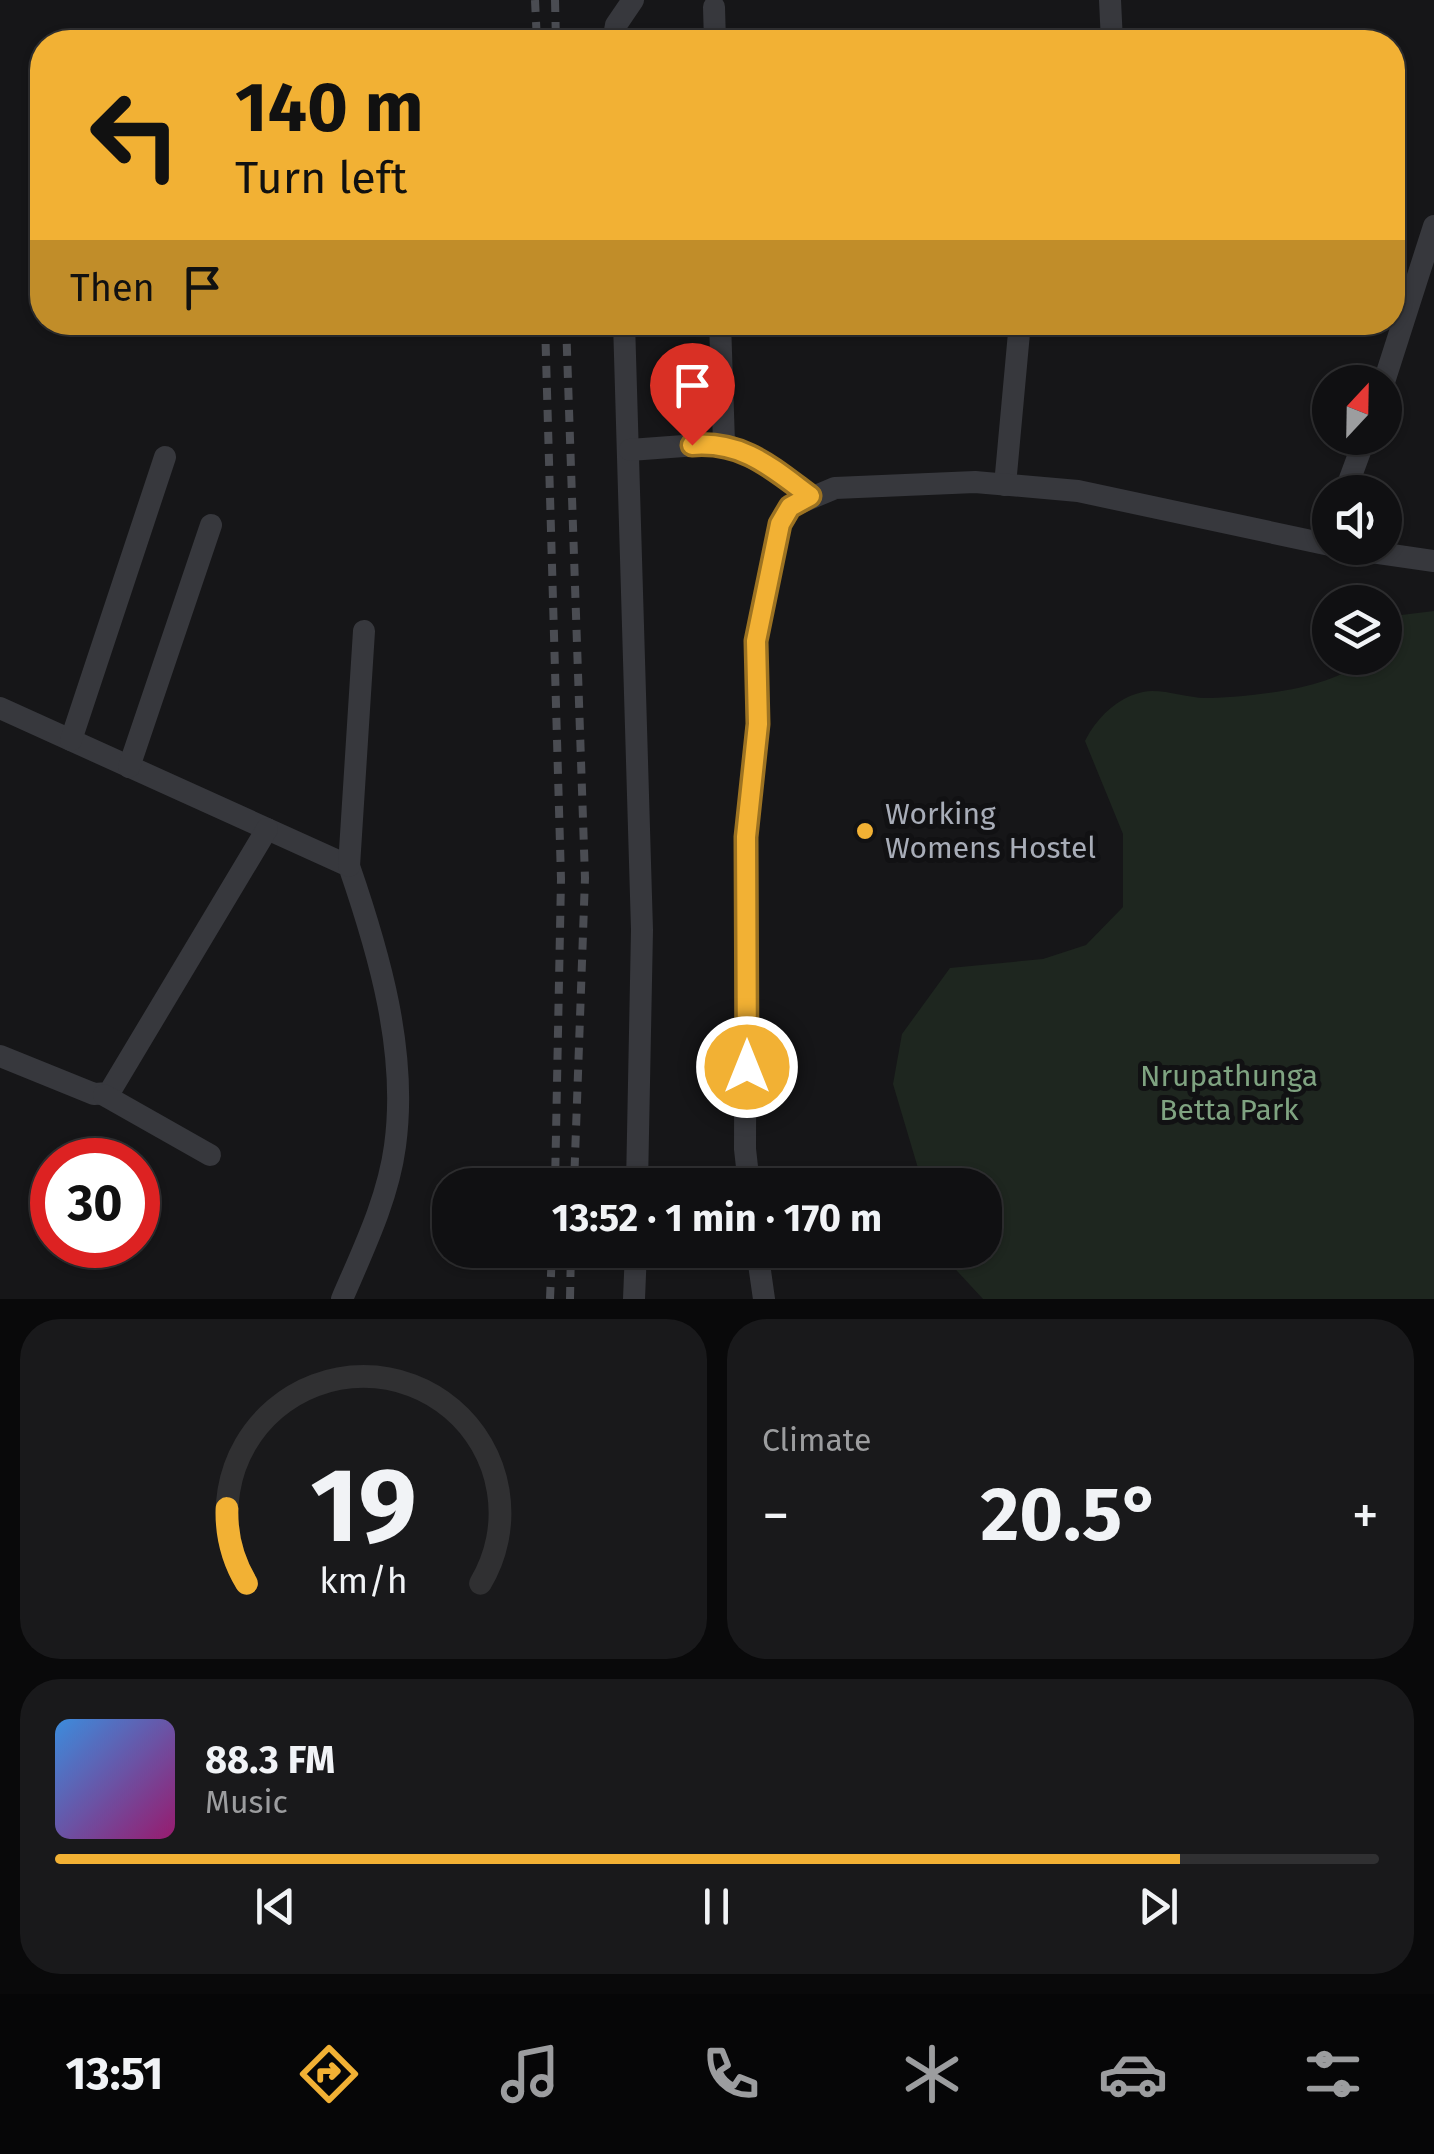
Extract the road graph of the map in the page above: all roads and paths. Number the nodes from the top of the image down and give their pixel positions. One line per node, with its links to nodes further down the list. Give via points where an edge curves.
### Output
1 (634, 0): 4 (street)
2 (1110, 0): 6 (street)
3 (714, 7): 5 (street)
4 (615, 30)
5 (715, 30)
6 (1111, 30)
7 (1434, 226): 8 (street)
8 (1405, 288)
9 (625, 335): 15 (street)
10 (720, 335): 14 (street)
11 (1019, 335): 17 (street)
12 (1394, 335): 13 (street)
13 (1388, 365)
14 (724, 443): 15 (street); 18 (street)
15 (630, 450): 32 (street, via 642,930)
16 (165, 456): 25 (street)
17 (1005, 485): 18 (street, via 835,488); 20 (street, via 1078,491)
18 (810, 496): 33 (street, via 790,507 780,524 756,641 758,724 746,837)
19 (211, 525): 26 (street)
20 (1312, 540)
21 (1402, 555): 22 (street)
22 (1434, 560)
23 (364, 631): 28 (street)
24 (3, 716): 25 (street)
25 (70, 740): 26 (street)
26 (129, 767): 27 (street)
27 (266, 829): 28 (street); 30 (street)
28 (348, 866): 36 (street, via 380,955 396,1083 395,1146 376,1219)
29 (0, 1056): 30 (street)
30 (104, 1095): 31 (street)
31 (210, 1155)
32 (638, 1168)
33 (747, 1168)
34 (635, 1268): 37 (street)
35 (760, 1268): 38 (street)
36 (342, 1299)
37 (634, 1299)
38 (764, 1299)

